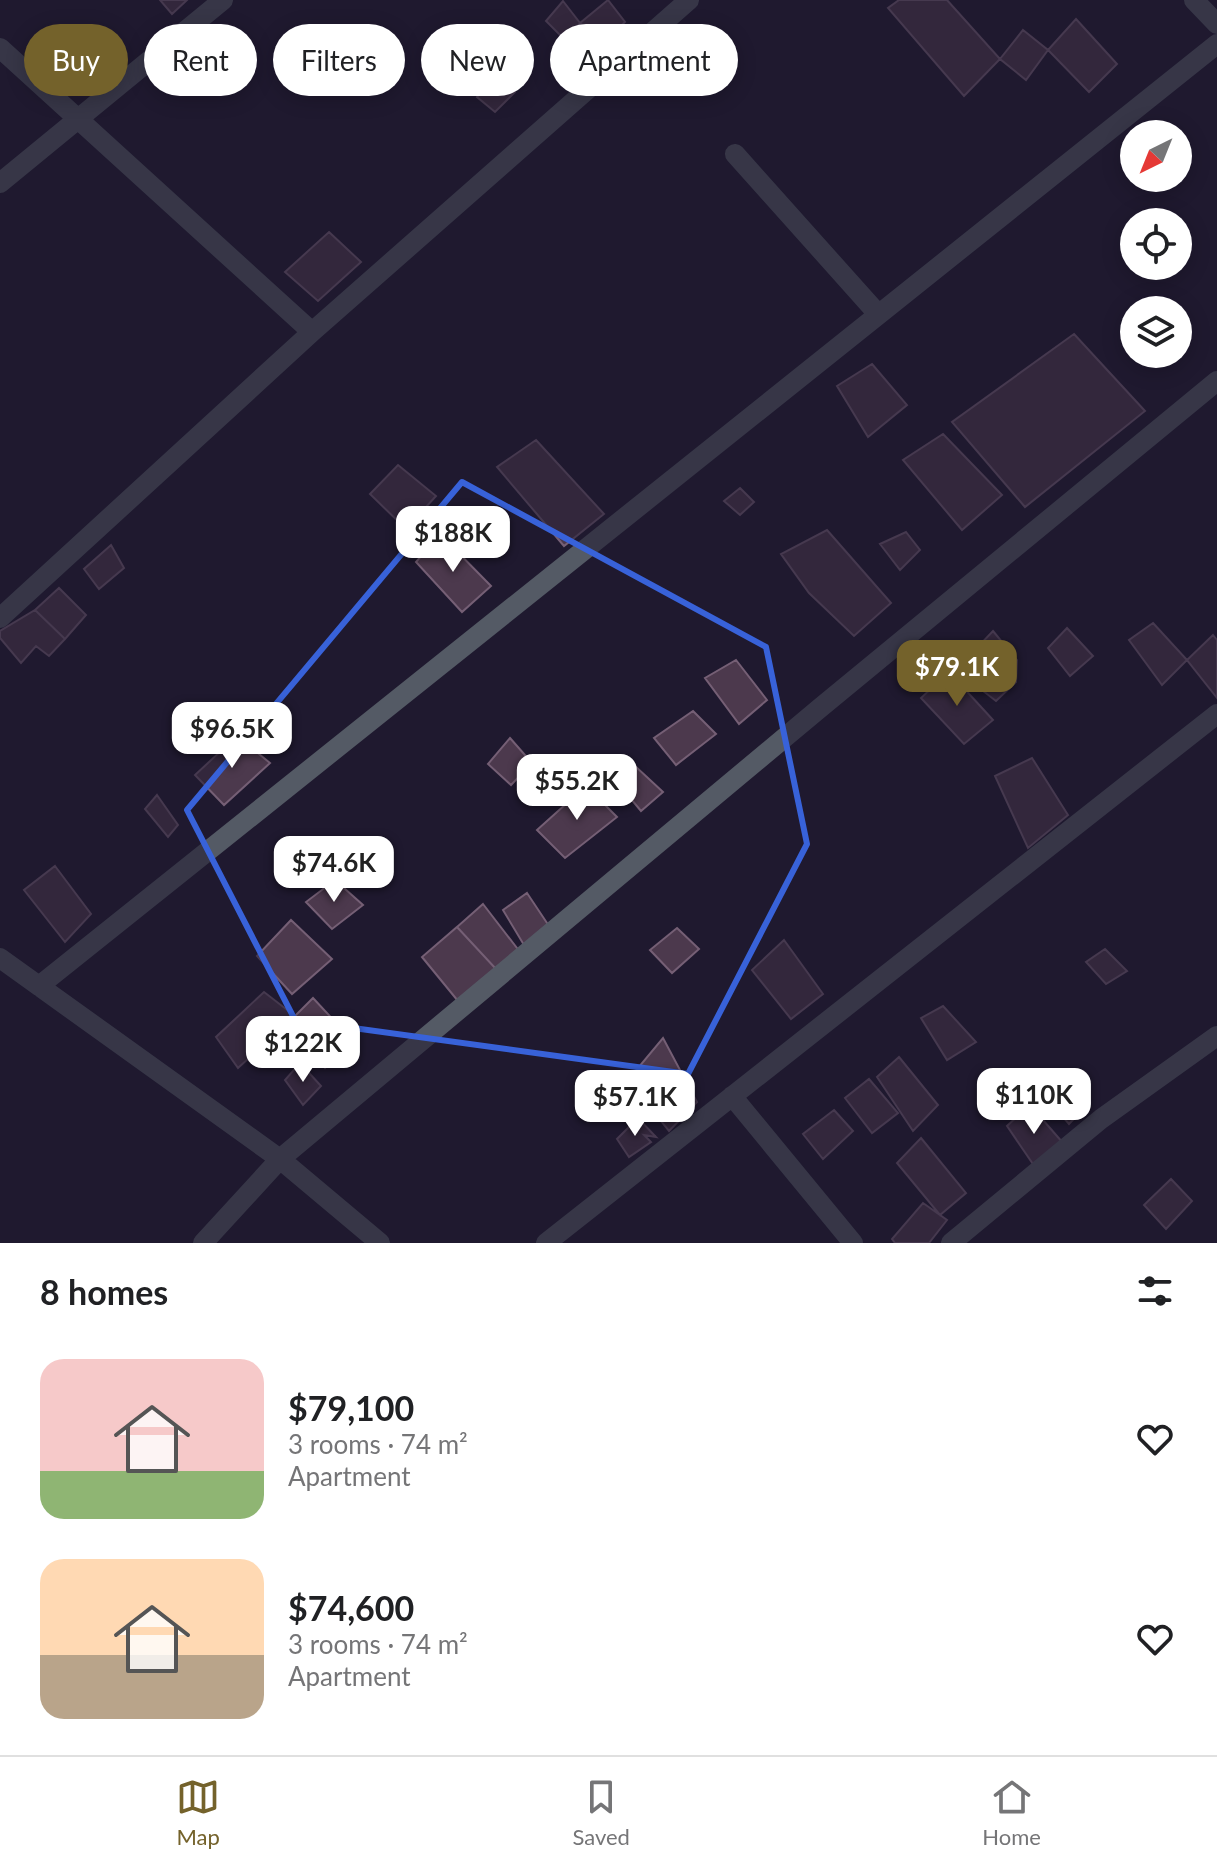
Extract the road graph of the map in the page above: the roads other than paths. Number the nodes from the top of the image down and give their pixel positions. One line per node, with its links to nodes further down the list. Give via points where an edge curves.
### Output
1 (223, 0): 7 (street)
2 (689, 0): 11 (street)
3 (1194, 0): 4 (street)
4 (1217, 24)
5 (1217, 44): 10 (street)
6 (0, 48): 7 (street)
7 (78, 119): 9 (street); 11 (street)
8 (735, 154): 10 (street)
9 (0, 183)
10 (878, 314): 16 (street)
11 (312, 332): 13 (street)
12 (1217, 381): 19 (street)
13 (0, 618)
14 (1217, 714): 18 (street)
15 (0, 958): 16 (street)
16 (39, 986): 19 (street)
17 (1217, 1036): 24 (street, via 1101,1119)
18 (732, 1096): 22 (street); 23 (street)
19 (280, 1159): 20 (street); 21 (street)
20 (203, 1243)
21 (380, 1243)
22 (546, 1243)
23 (853, 1243)
24 (951, 1243)

